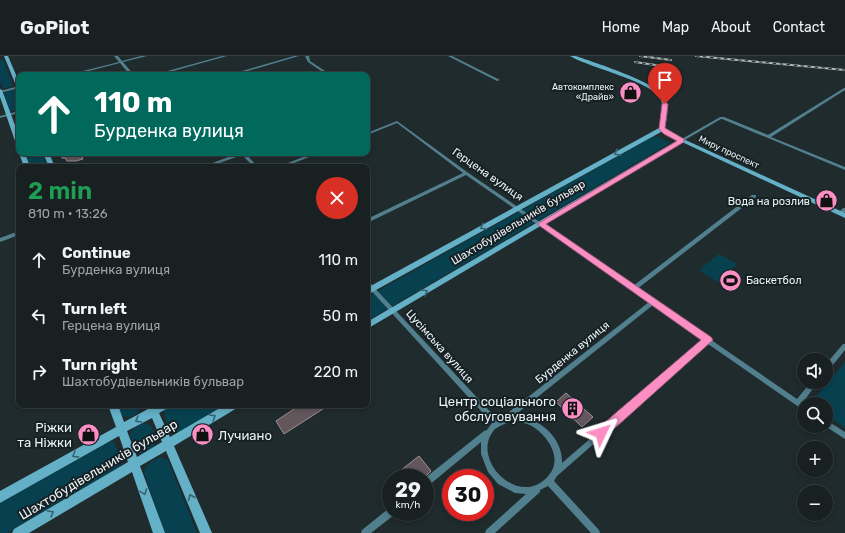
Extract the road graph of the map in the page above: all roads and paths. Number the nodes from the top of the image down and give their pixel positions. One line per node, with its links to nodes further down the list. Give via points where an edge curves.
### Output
1 (6, 56): 9 (main road); 16 (main road)
2 (116, 56): 10 (street)
3 (145, 56): 10 (street)
4 (225, 56): 13 (street)
5 (297, 56): 14 (street)
6 (307, 56): 15 (street, via 309,62)
7 (450, 56): 17 (street)
8 (572, 56): 24 (main road, via 661,93 665,104)
9 (1, 58)
10 (121, 62): 11 (street); 12 (street)
11 (81, 72)
12 (129, 72)
13 (174, 72)
14 (241, 72)
15 (324, 72)
16 (16, 80)
17 (498, 80)
18 (16, 88): 20 (street)
19 (845, 89): 28 (street)
20 (0, 91): 22 (main road)
21 (16, 113): 22 (street)
22 (8, 114): 23 (street); 27 (main road)
23 (0, 117)
24 (662, 129): 26 (main road, Шахтобудівельників бульвар); 29 (main road, Миру проспект)
25 (370, 133): 38 (street, Герцена вулиця, via 397,122)
26 (651, 134): 30 (main road, via 666,138); 40 (main road, Шахтобудівельників бульвар, one-way to 40)
27 (16, 136)
28 (769, 136): 29 (street, via 720,118); 37 (street)
29 (682, 140): 30 (main road, Шахтобудівельників бульвар); 41 (main road, Миру проспект)
30 (674, 145): 43 (main road, Шахтобудівельників бульвар)
31 (235, 156): 34 (street)
32 (246, 156): 35 (street)
33 (309, 156): 36 (street)
34 (212, 164)
35 (253, 164)
36 (288, 164)
37 (845, 169)
38 (466, 173): 40 (street, Герцена вулиця); 42 (street)
39 (754, 196): 47 (street)
40 (517, 208): 43 (street, Герцена вулиця); 46 (main road, Шахтобудівельників бульвар, one-way to 46)
41 (843, 213)
42 (370, 220)
43 (541, 224): 47 (street, Герцена вулиця); 50 (main road, Шахтобудівельників бульвар, one-way to 43)
44 (16, 234): 45 (street)
45 (0, 240)
46 (370, 287)
47 (634, 288): 49 (street, Герцена вулиця)
48 (370, 289): 50 (street, Цусімська вулиця)
49 (653, 302): 52 (street, Герцена вулиця); 61 (street, Бурденка вулиця)
50 (393, 311): 51 (main road, Шахтобудівельників бульвар); 62 (street, Цусімська вулиця)
51 (370, 324)
52 (708, 340): 57 (street, Герцена вулиця); 69 (street)
53 (845, 346): 54 (street)
54 (833, 361)
55 (809, 389): 56 (street)
56 (803, 397)
57 (797, 402)
58 (114, 408): 64 (main road)
59 (153, 408): 64 (main road, Шахтобудівельників бульвар, one-way to 64); 67 (main road)
60 (229, 408): 67 (main road, Шахтобудівельників бульвар, one-way to 60)
61 (504, 420): 62 (street); 69 (street, via 526,419 547,432 557,450 558,460)
62 (497, 424): 65 (street)
63 (833, 428): 66 (street)
64 (121, 429): 68 (main road); 73 (main road, Шахтобудівельників бульвар, one-way to 73)
65 (489, 430): 70 (street); 72 (street, via 483,453 491,472 507,486 520,490)
66 (845, 436)
67 (168, 444): 68 (main road, Шахтобудівельників бульвар); 77 (main road, one-way to 67)
68 (134, 465): 75 (main road, Шахтобудівельників бульвар, one-way to 68); 76 (main road, one-way to 76)
69 (554, 474): 71 (street)
70 (434, 476)
71 (549, 481): 72 (street); 80 (street)
72 (539, 488): 79 (street)
73 (0, 497)
74 (382, 519): 78 (street)
75 (18, 533)
76 (158, 533)
77 (206, 533)
78 (365, 533)
79 (489, 533)
80 (596, 533)

